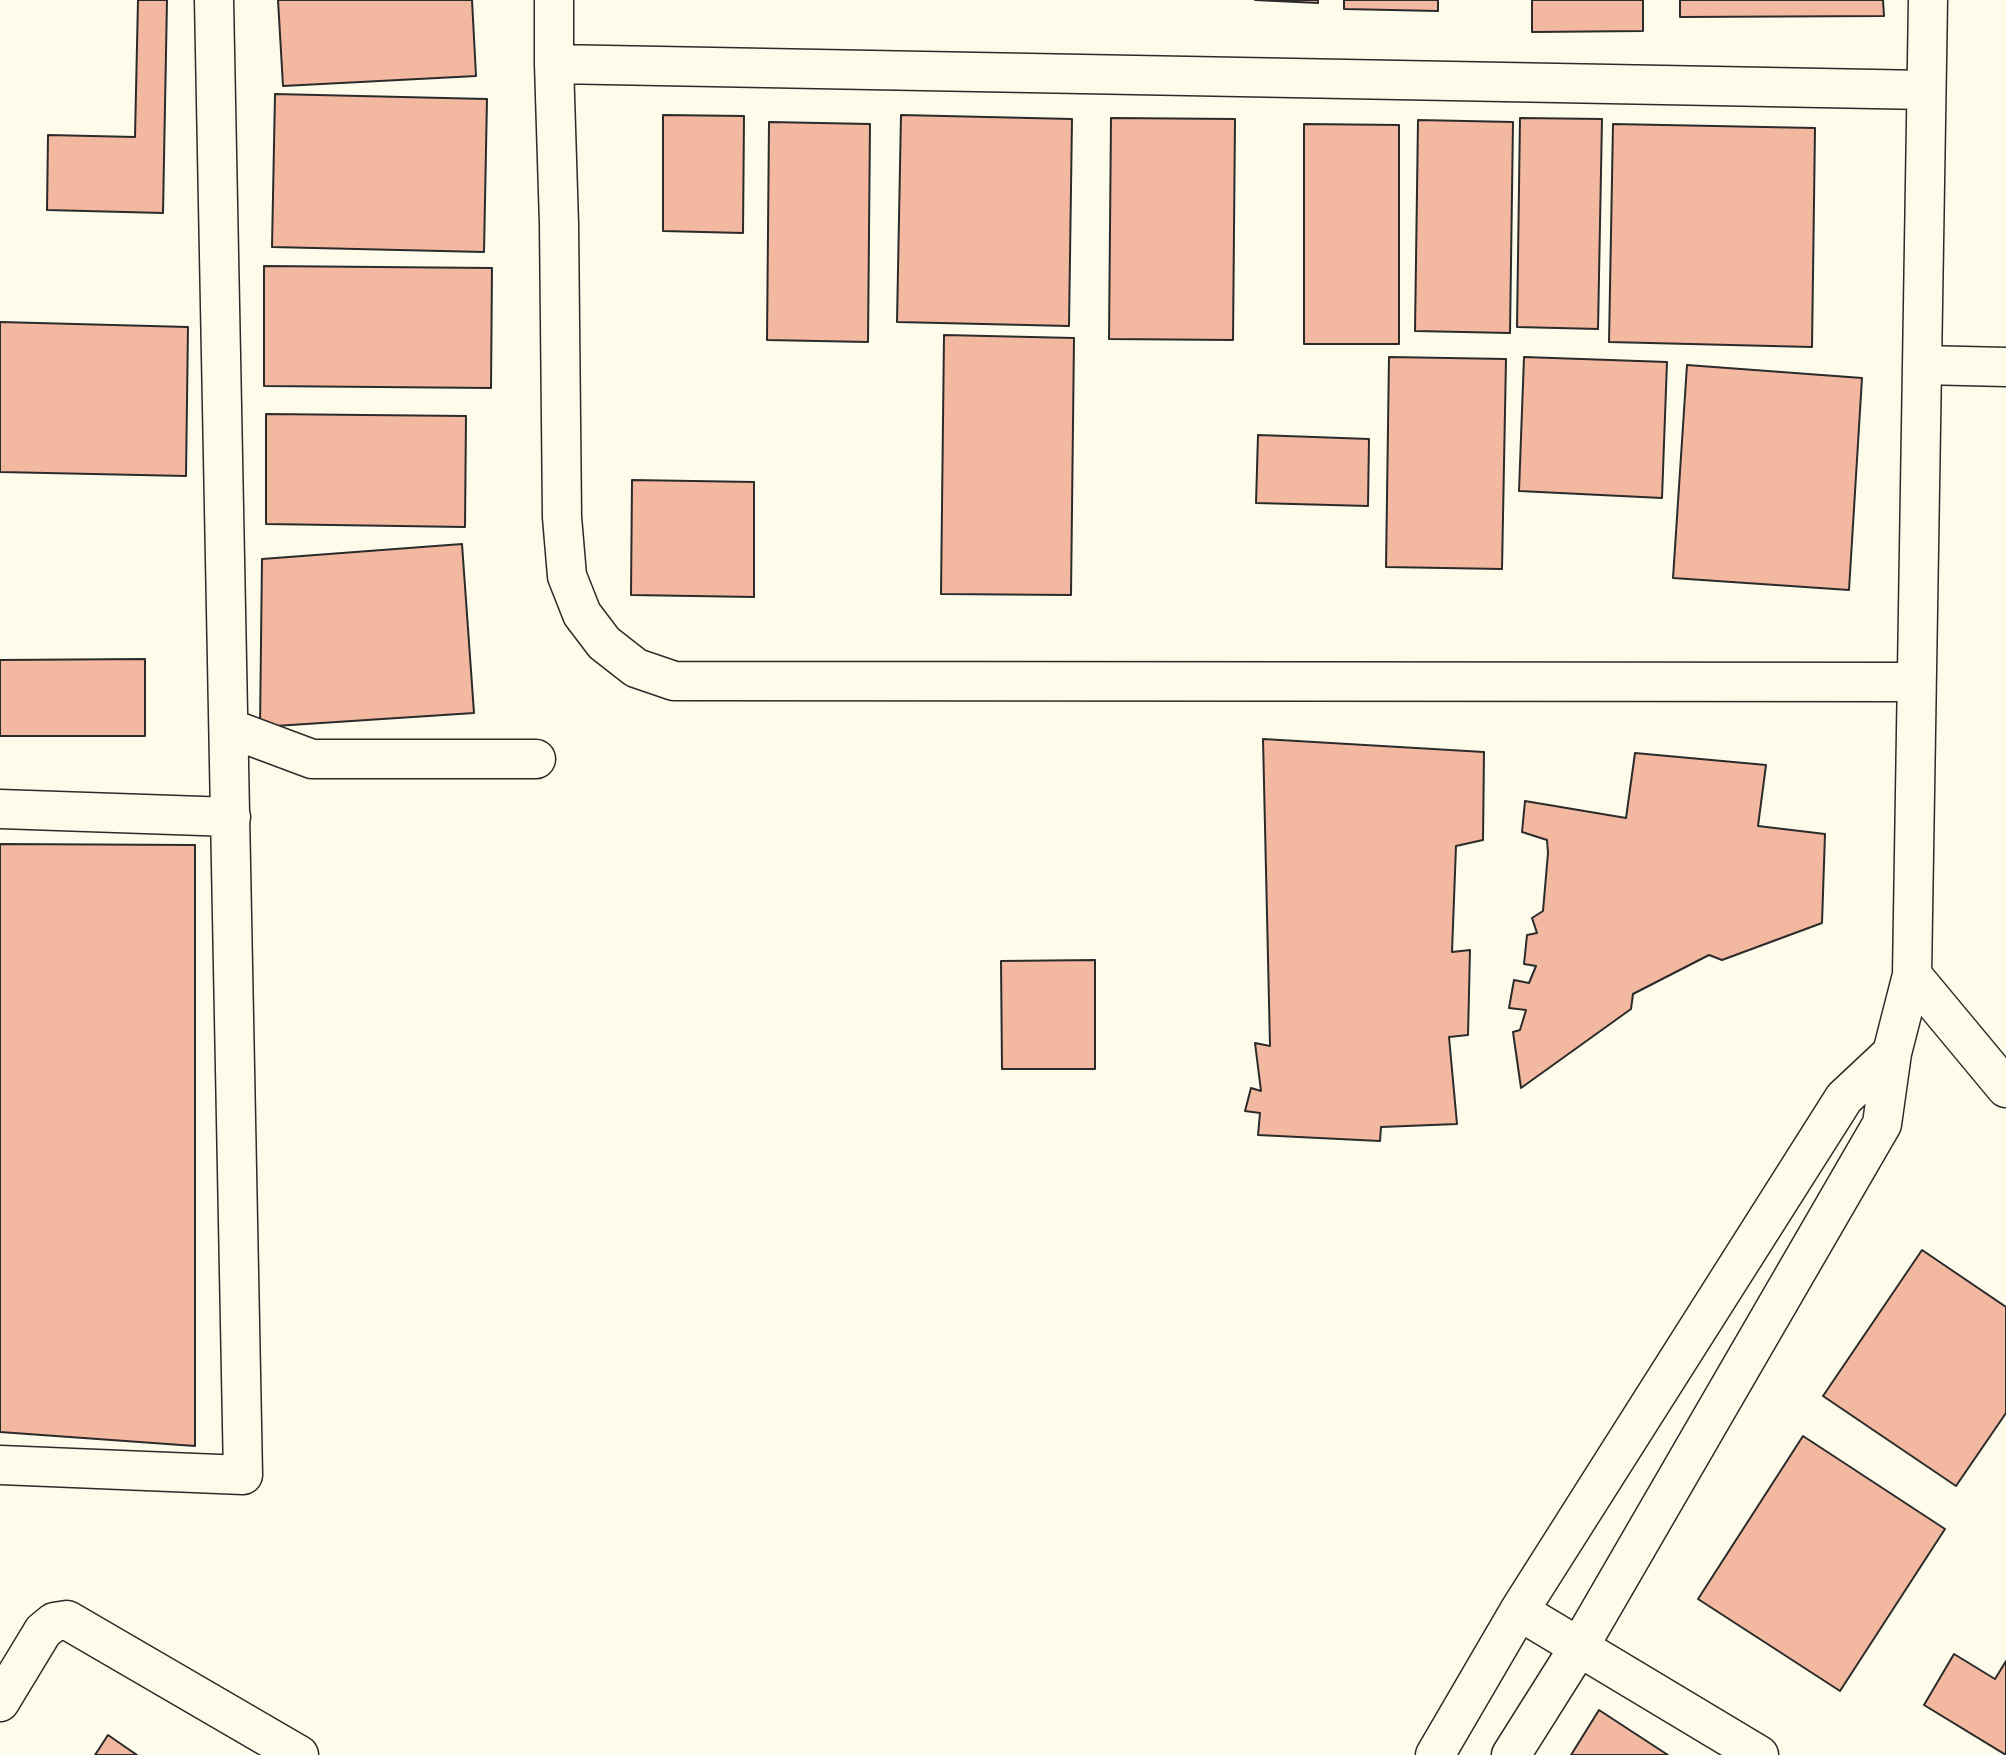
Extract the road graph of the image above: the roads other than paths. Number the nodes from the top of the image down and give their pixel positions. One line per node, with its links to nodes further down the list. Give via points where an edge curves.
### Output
1 (215, 0): 9 (street)
2 (554, 0): 4 (street)
3 (1928, 0): 5 (street)
4 (554, 64): 5 (street); 8 (street, via 562,517 567,576 582,614 604,643 636,668 674,681)
5 (1926, 90): 6 (street)
6 (1922, 365): 7 (street); 8 (street)
7 (2006, 367)
8 (1916, 682): 13 (street)
9 (229, 727): 10 (street, via 312,759); 12 (street)
10 (536, 759)
11 (0, 809): 12 (street)
12 (231, 817): 16 (street, via 243,1475)
13 (1912, 975): 14 (street); 15 (street)
14 (1892, 1053): 17 (street, via 1844,1098); 18 (street, via 1882,1124)
15 (2006, 1088)
16 (0, 1465)
17 (1519, 1611): 18 (street); 21 (street)
18 (1579, 1647): 22 (street); 23 (street)
19 (0, 1702): 20 (street, via 43,1631 54,1622 67,1620)
20 (299, 1755)
21 (1435, 1755)
22 (1511, 1755)
23 (1759, 1755)

